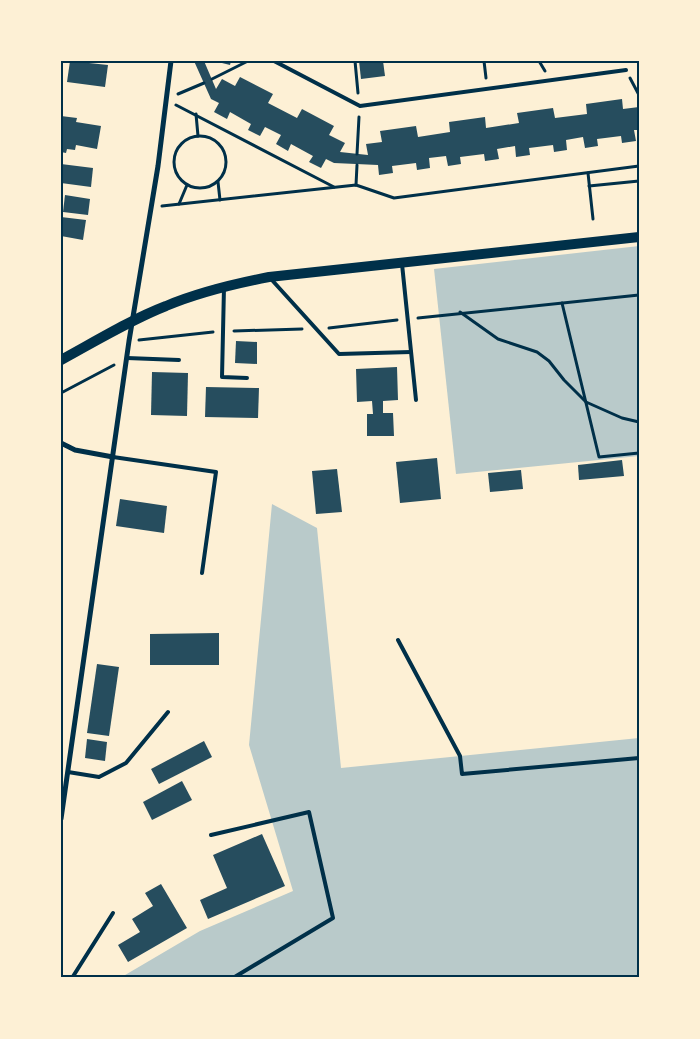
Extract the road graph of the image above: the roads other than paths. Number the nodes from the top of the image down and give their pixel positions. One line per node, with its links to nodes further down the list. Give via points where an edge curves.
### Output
1 (171, 61): 8 (street)
2 (274, 61): 3 (lane, via 360,106)
3 (626, 70)
4 (639, 237): 5 (main road)
5 (401, 262): 6 (main road); 9 (lane)
6 (269, 277): 7 (main road); 9 (lane, via 339,354)
7 (224, 286): 8 (main road); 13 (lane, via 222,377)
8 (132, 321): 10 (street); 11 (main road)
9 (411, 352): 14 (lane)
10 (127, 358): 12 (lane); 16 (street)
11 (61, 360)
12 (179, 360)
13 (248, 378)
14 (416, 400)
15 (61, 443): 16 (street, via 75,450)
16 (113, 457): 17 (lane, via 216,472); 21 (street)
17 (202, 573)
18 (398, 640): 20 (lane, via 460,756 462,774)
19 (168, 712): 21 (lane, via 126,763 100,777)
20 (639, 758)
21 (68, 772): 22 (street)
22 (61, 819)
23 (211, 835): 26 (lane, via 309,812 334,918)
24 (113, 913): 25 (lane)
25 (72, 978)
26 (233, 978)

